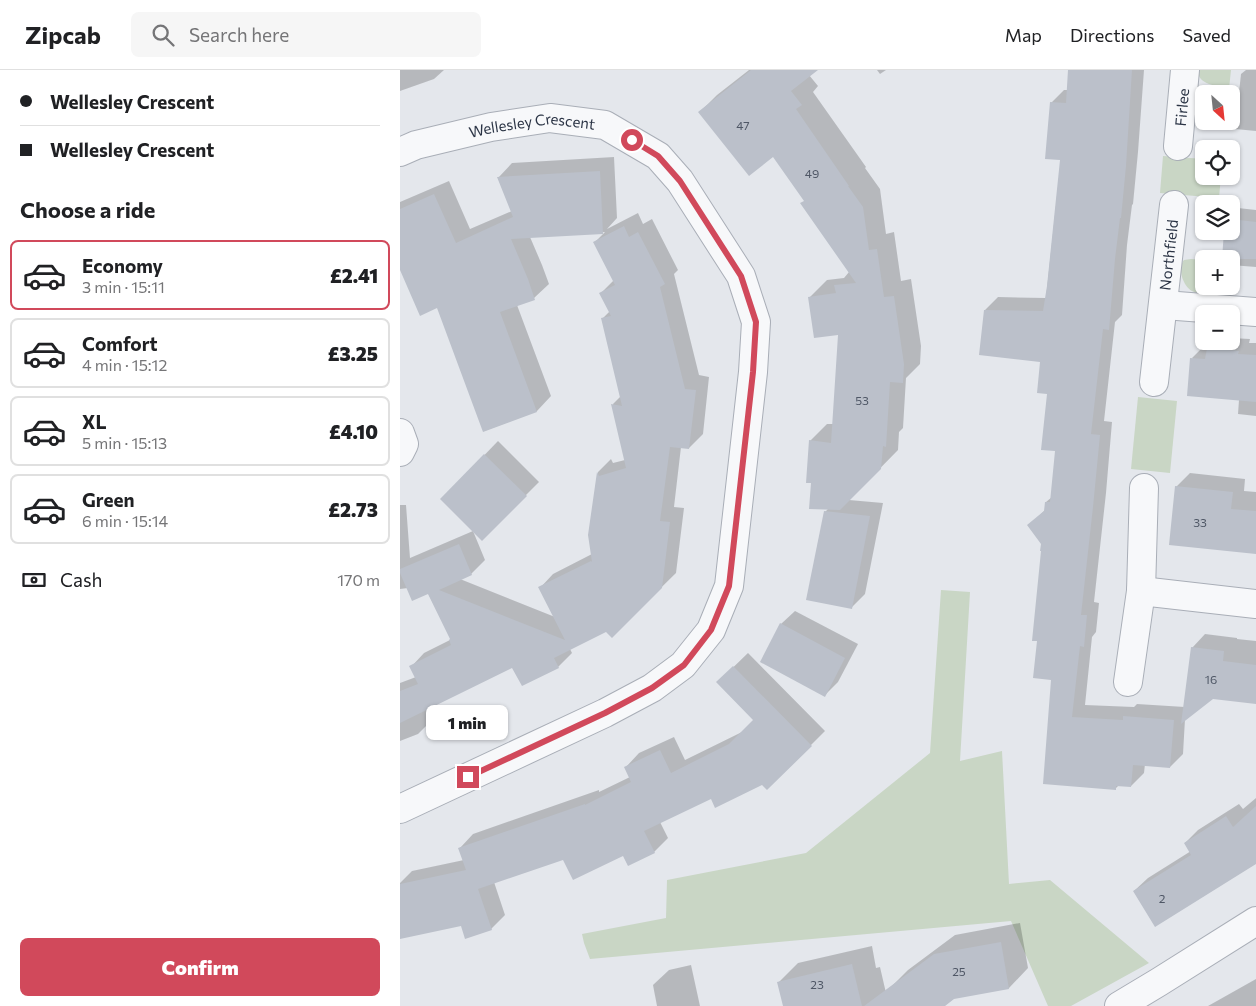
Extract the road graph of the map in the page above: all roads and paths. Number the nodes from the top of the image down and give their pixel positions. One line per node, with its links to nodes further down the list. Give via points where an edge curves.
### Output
1 (1185, 70): 2 (street, Firlee)
2 (1178, 146)
3 (400, 152): 14 (street, Wellesley Crescent, via 416,145 491,127 550,118 605,125 658,156 680,181 741,276 756,322 729,586 711,630 684,665 652,688)
4 (1174, 204): 5 (street, Northfield)
5 (1164, 305): 6 (street, Northfield); 7 (street, Northfield)
6 (1256, 312)
7 (1154, 382)
8 (400, 434): 9 (street, via 404,444)
9 (400, 452)
10 (1144, 488): 11 (street)
11 (1140, 591): 12 (street); 13 (street)
12 (1256, 604)
13 (1128, 682)
14 (400, 809)
15 (1256, 921): 16 (street)
16 (1118, 1006)

